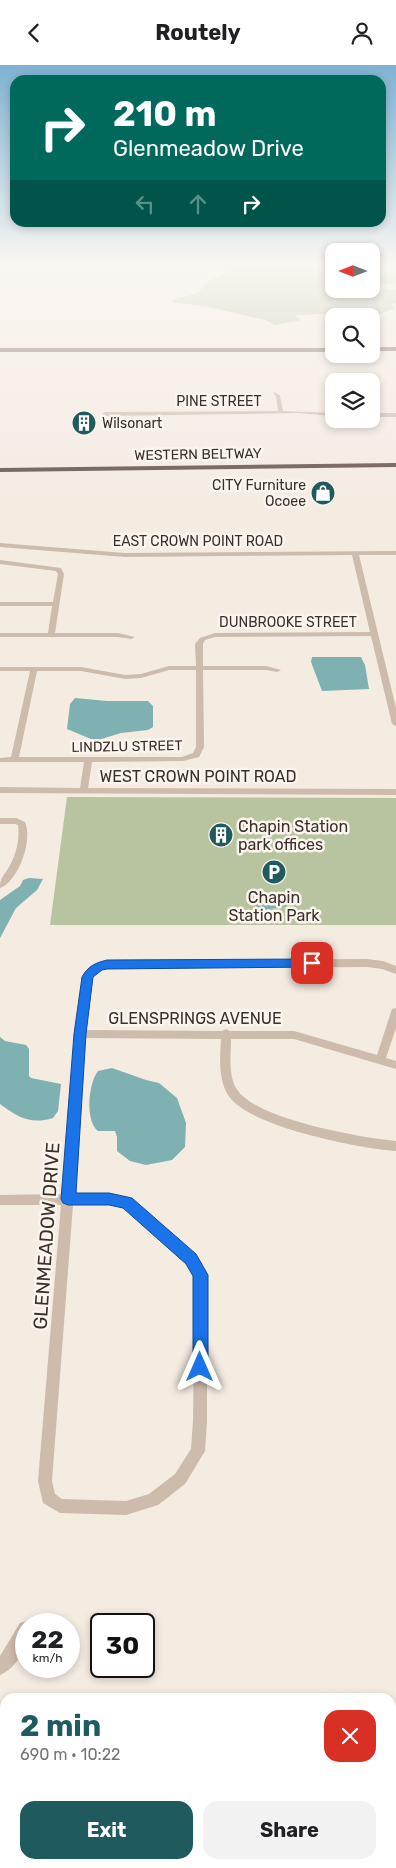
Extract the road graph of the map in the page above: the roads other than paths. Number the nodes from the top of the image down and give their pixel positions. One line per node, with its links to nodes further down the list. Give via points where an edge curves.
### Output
1 (380, 349): 2 (main road)
2 (396, 349)
3 (0, 350): 4 (main road)
4 (325, 350)
5 (275, 393): 6 (street)
6 (281, 412): 7 (street, PINE STREET); 8 (street, PINE STREET)
7 (105, 414)
8 (325, 414)
9 (380, 415): 10 (street)
10 (396, 415)
11 (396, 458): 12 (highway, WESTERN BELTWAY)
12 (0, 464)
13 (396, 465): 14 (highway, WESTERN BELTWAY)
14 (0, 470)
15 (0, 545): 16 (street, EAST CROWN POINT ROAD, via 125,555)
16 (355, 553): 17 (street, EAST CROWN POINT ROAD); 22 (street)
17 (396, 553)
18 (3, 563): 19 (street); 21 (street, via 59,569)
19 (0, 570)
20 (0, 604): 21 (street)
21 (56, 604): 24 (street)
22 (375, 634): 26 (street, DUNBROOKE STREET, via 215,635 202,639 199,644); 30 (street)
23 (0, 635): 24 (street)
24 (51, 635): 25 (street)
25 (131, 637)
26 (199, 668): 28 (street, via 169,668 125,677 90,669); 29 (street); 32 (street, LINDZLU STREET, via 200,747 196,755 183,759)
27 (0, 669): 28 (street)
28 (34, 669): 31 (street)
29 (277, 670)
30 (396, 724)
31 (15, 759): 32 (street, LINDZLU STREET); 33 (street, LINDZLU STREET)
32 (88, 759): 35 (street)
33 (0, 760)
34 (0, 790): 35 (street, WEST CROWN POINT ROAD)
35 (84, 790): 36 (street, WEST CROWN POINT ROAD)
36 (396, 792)
37 (0, 821): 38 (street, via 16,821 24,829 17,863)
38 (2, 882)
39 (396, 970): 42 (street, GLENMEADOW DRIVE, via 367,963 99,966 87,977)
40 (396, 1012): 43 (street)
41 (226, 1033): 42 (street, GLENSPRINGS AVENUE); 43 (street, GLENSPRINGS AVENUE, via 294,1035); 45 (street, via 225,1076 242,1103 286,1121 358,1142)
42 (80, 1034): 47 (street, GLENMEADOW DRIVE)
43 (380, 1061): 44 (street, GLENSPRINGS AVENUE)
44 (396, 1065)
45 (396, 1146)
46 (0, 1199): 47 (street)
47 (68, 1199): 47 (street, GLENMEADOW DRIVE, via 109,1199 127,1203 191,1259 201,1275 198,1451 180,1479 153,1500 126,1508 63,1506 48,1498 46,1476)
48 (15, 1648): 49 (street)
49 (0, 1667)

